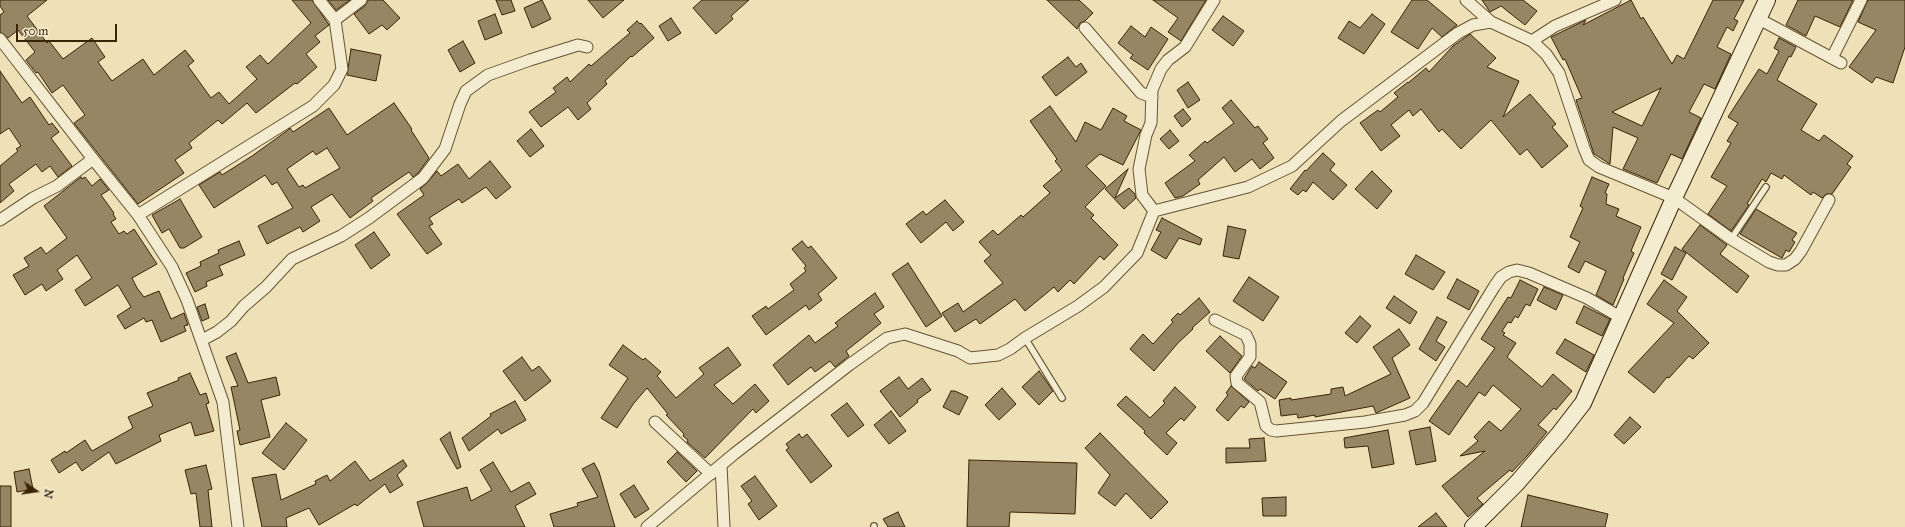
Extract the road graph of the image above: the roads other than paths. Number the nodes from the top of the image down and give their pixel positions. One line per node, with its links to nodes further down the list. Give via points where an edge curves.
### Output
1 (319, 0): 9 (street)
2 (361, 0): 9 (street)
3 (1214, 0): 15 (street, via 1185,47 1161,69 1152,90)
4 (1466, 0): 10 (street)
5 (1615, 0): 13 (street, via 1555,26)
6 (1767, 0): 8 (main road)
7 (1862, 0): 8 (street, via 1836,60)
8 (1759, 19): 18 (main road)
9 (335, 20): 21 (street, via 342,69 334,85 313,106)
10 (1491, 22): 13 (street); 20 (street, via 1472,25 1458,33 1341,121 1292,166 1248,187)
11 (1085, 28): 15 (street, via 1142,93)
12 (0, 39): 16 (street)
13 (1532, 41): 18 (street, via 1546,54 1559,73 1589,160 1599,167)
14 (587, 46): 27 (street, via 578,45 488,75 466,90 445,149 423,178 341,236 292,259 231,322)
15 (1152, 97): 20 (street, via 1151,123 1139,169 1142,195)
16 (93, 159): 21 (street); 22 (street, via 57,186)
17 (1766, 187): 23 (lane)
18 (1674, 198): 23 (street); 24 (main road)
19 (1829, 200): 23 (street, via 1801,251 1786,265 1769,262)
20 (1154, 211): 26 (street, via 1137,253 1104,287)
21 (138, 215): 27 (street, via 172,267)
22 (0, 220)
23 (1732, 239)
24 (1620, 317): 25 (street, via 1587,298 1528,273 1517,270 1509,272 1501,277 1494,287 1423,403 1415,411 1365,422 1276,431 1266,426 1260,402 1237,383 1236,376 1250,357 1250,344 1246,335); 35 (main road, via 1583,403 1517,483)
25 (1215, 320)
26 (1025, 338): 28 (lane); 30 (street, via 1010,350 998,355 970,358 905,334 887,338)
27 (202, 340): 32 (street, via 223,402)
28 (1062, 398)
29 (655, 422): 31 (street)
30 (721, 465): 31 (street); 34 (street)
31 (711, 474): 33 (street)
32 (238, 527)
33 (647, 527)
34 (724, 527)
35 (1473, 527)

